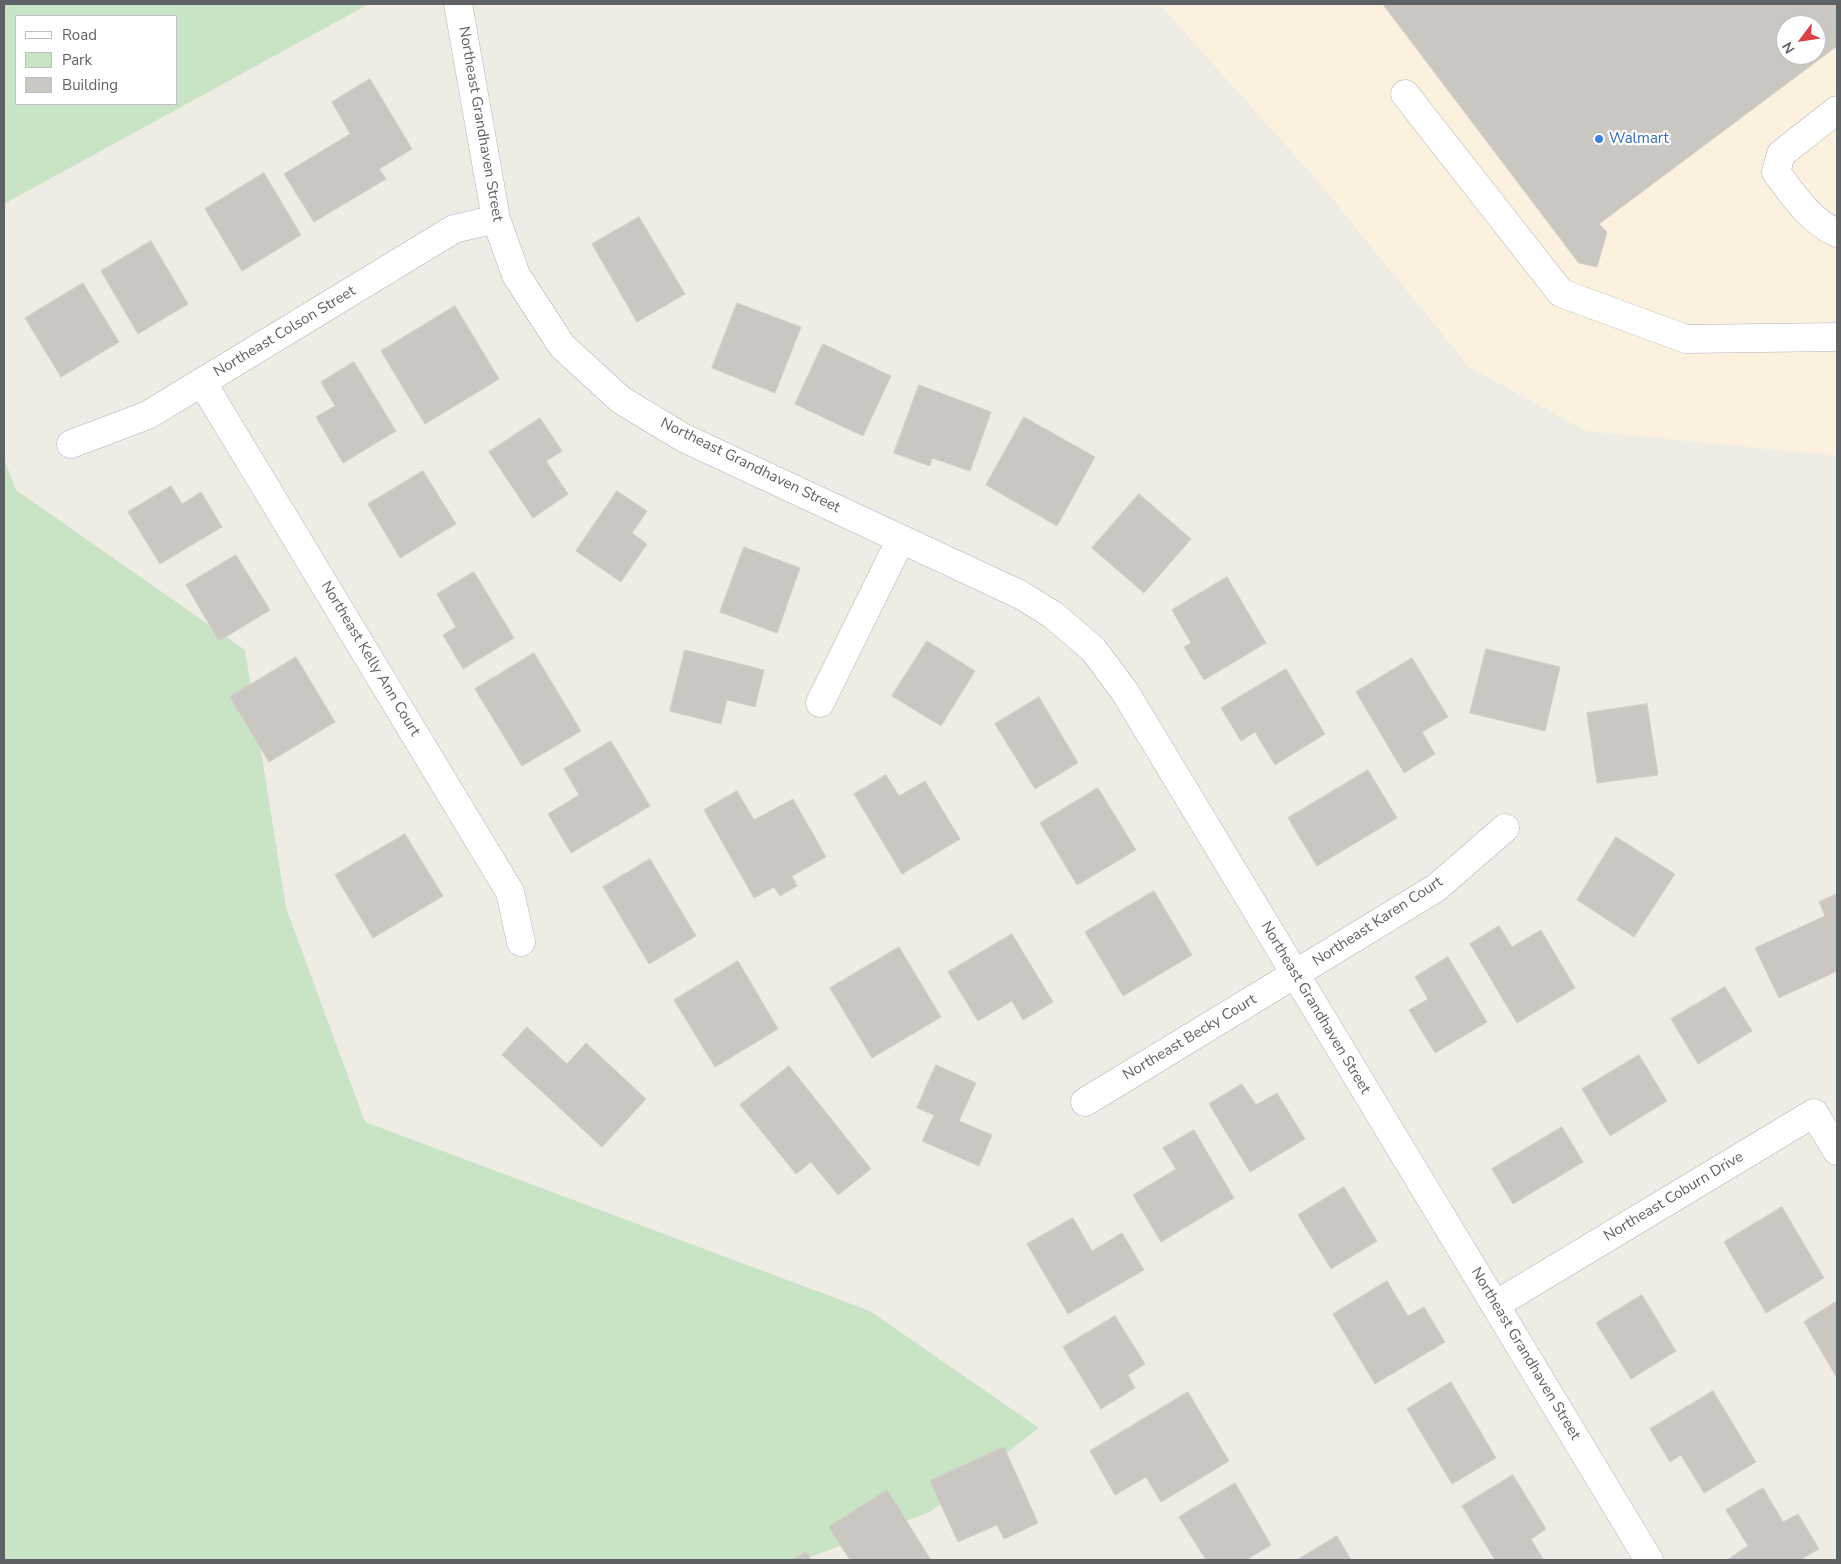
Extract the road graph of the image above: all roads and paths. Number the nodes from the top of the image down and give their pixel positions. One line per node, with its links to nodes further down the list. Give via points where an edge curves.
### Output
1 (458, 4): 4 (street, Northeast Grandhaven Street)
2 (1405, 94): 6 (street, via 1561,293 1686,339)
3 (1837, 110): 5 (street, via 1781,154 1776,172 1797,200 1824,227)
4 (496, 220): 7 (street, Northeast Colson Street, via 454,229); 9 (street, Northeast Grandhaven Street, via 516,275 562,346 621,400 684,438)
5 (1837, 233)
6 (1837, 337)
7 (202, 382): 8 (street, Northeast Colson Street, via 148,415); 12 (street, Northeast Kelly Ann Court, via 510,892)
8 (72, 444)
9 (901, 539): 10 (street); 13 (street, Northeast Grandhaven Street, via 1021,595 1053,615 1092,649 1125,692)
10 (820, 703)
11 (1505, 828): 13 (street, Northeast Karen Court, via 1436,888)
12 (521, 942)
13 (1295, 975): 14 (street, Northeast Becky Court); 16 (street, Northeast Grandhaven Street)
14 (1085, 1102)
15 (1837, 1151): 16 (street, Northeast Coburn Drive, via 1814,1113)
16 (1495, 1304): 17 (street, Northeast Grandhaven Street)
17 (1649, 1560)

